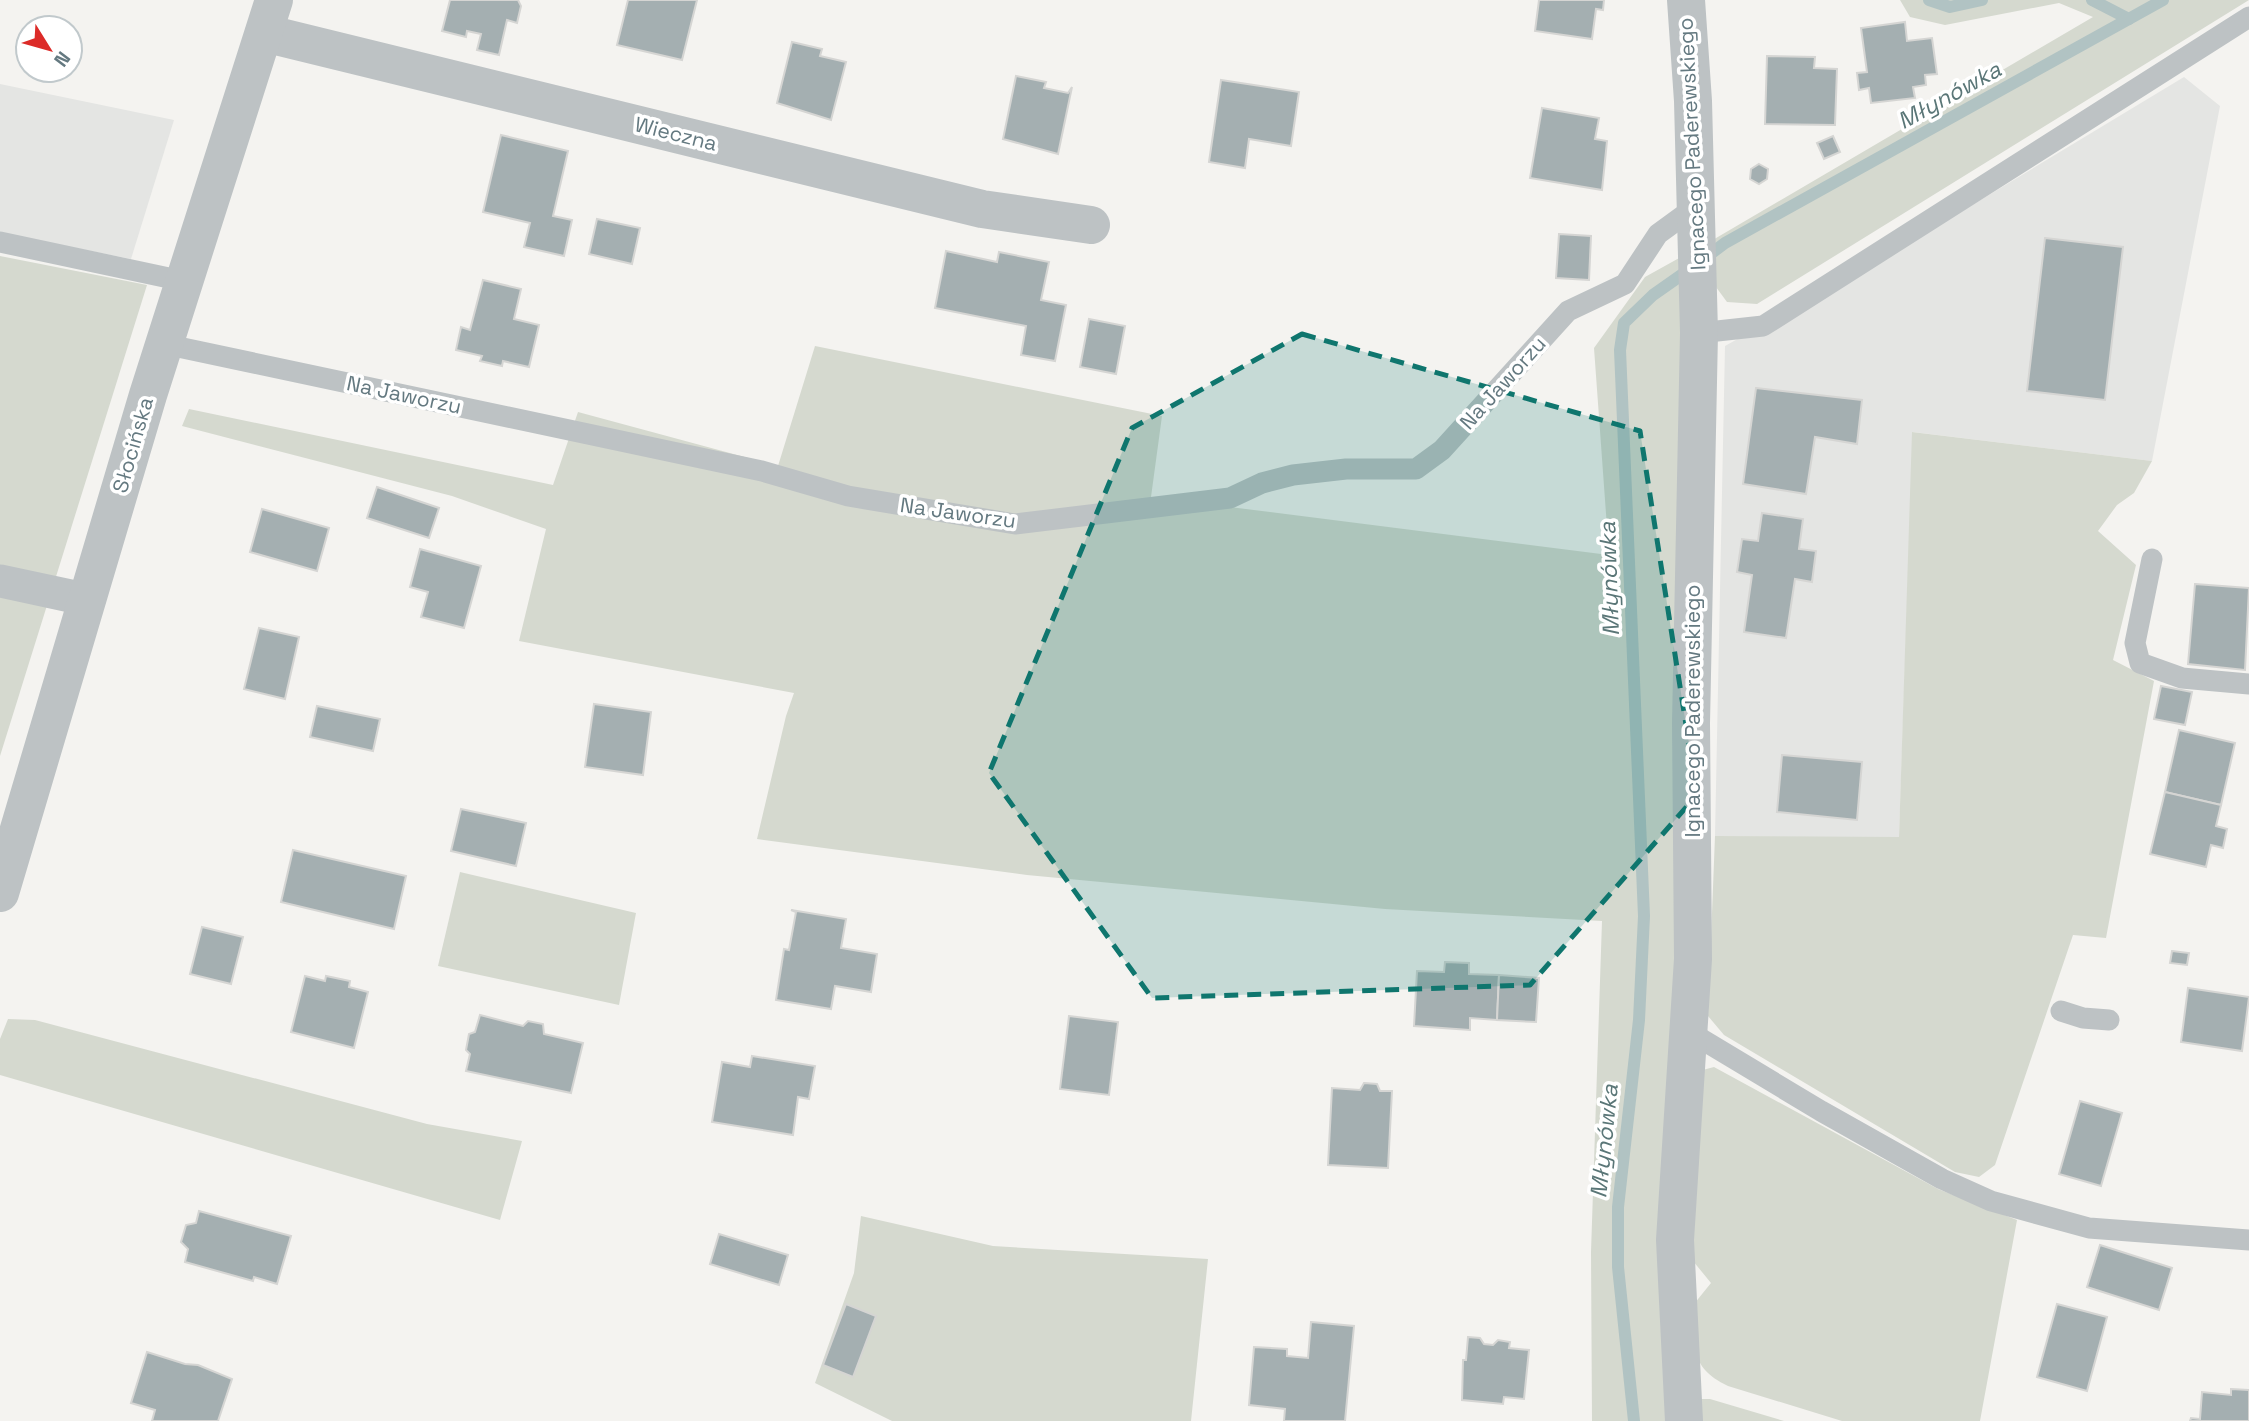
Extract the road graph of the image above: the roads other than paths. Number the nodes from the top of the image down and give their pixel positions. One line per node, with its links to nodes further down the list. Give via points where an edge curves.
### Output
1 (1686, 0): 4 (street, Ignacego Paderewskiego)
2 (269, 17): 5 (street, Wieczna, via 982,209); 7 (street, Słocińska)
3 (2249, 17): 8 (lane, via 1763,326)
4 (1695, 215): 8 (street, Ignacego Paderewskiego); 9 (lane, Na Jaworzu, via 1657,234 1625,284 1568,311 1442,450 1416,469 1293,475 1219,500 1015,524 848,496 762,471)
5 (1091, 225)
6 (0, 242): 7 (lane)
7 (183, 281): 9 (street, Słocińska)
8 (1699, 334): 17 (street, Ignacego Paderewskiego, via 1691,723 1693,959)
9 (164, 344): 12 (street, Słocińska)
10 (2152, 559): 13 (lane, via 2135,643 2140,663 2182,678)
11 (0, 581): 12 (street)
12 (89, 600): 14 (street, Słocińska)
13 (2249, 684)
14 (0, 893)
15 (2061, 1011): 16 (lane)
16 (2109, 1020)
17 (1688, 1031): 18 (lane, via 1918,1165 1990,1201 2089,1228); 19 (street, Ignacego Paderewskiego, via 1675,1240)
18 (2249, 1240)
19 (1684, 1421)

